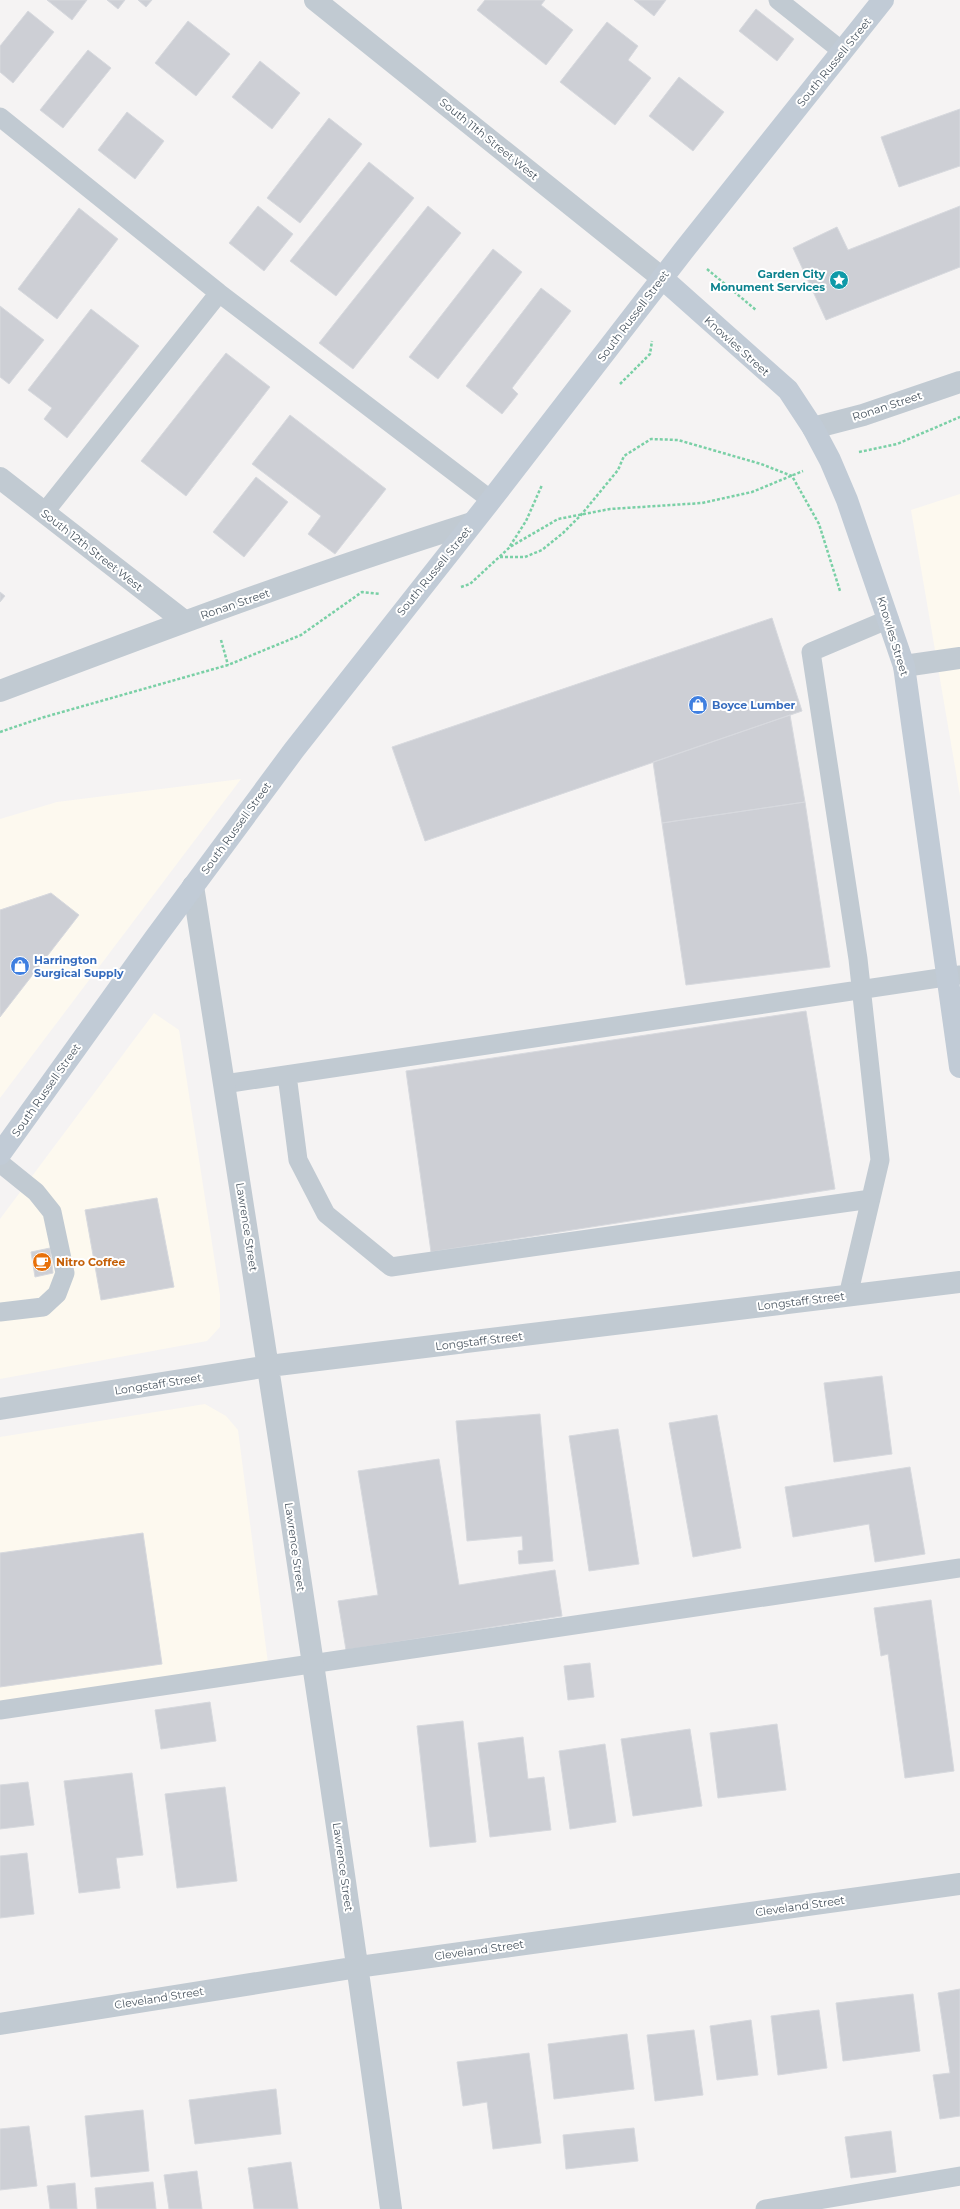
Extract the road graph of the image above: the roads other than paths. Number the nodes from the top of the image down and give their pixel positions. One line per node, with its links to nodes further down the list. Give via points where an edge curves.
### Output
1 (315, 0): 6 (street, South 11th Street West)
2 (778, 0): 4 (lane)
3 (883, 0): 4 (main road, South Russell Street)
4 (842, 51): 6 (main road, South Russell Street)
5 (0, 117): 7 (lane)
6 (662, 278): 9 (main road, Knowles Street, via 788,390); 11 (main road, South Russell Street)
7 (219, 294): 11 (lane); 12 (lane)
8 (960, 382): 9 (street, Ronan Street, via 863,415)
9 (813, 428): 14 (main road, Knowles Street, via 847,500)
10 (0, 478): 12 (street, South 12th Street West)
11 (492, 500): 13 (main road, South Russell Street)
12 (44, 513): 15 (street, South 12th Street West)
13 (472, 523): 15 (street, Ronan Street); 19 (main road, South Russell Street, via 294,750)
14 (889, 618): 17 (main road, Knowles Street); 21 (lane, via 811,652)
15 (184, 621): 18 (street, Ronan Street)
16 (960, 658): 17 (street)
17 (904, 666): 20 (main road, Knowles Street)
18 (0, 691)
19 (193, 886): 24 (street, Lawrence Street); 25 (main road, South Russell Street)
20 (954, 976): 21 (lane); 22 (main road, Knowles Street)
21 (862, 989): 23 (lane); 27 (lane, via 880,1160)
22 (960, 1067)
23 (287, 1075): 24 (lane); 27 (lane, via 298,1160 326,1214 391,1267)
24 (224, 1084): 31 (street, Lawrence Street)
25 (0, 1154)
26 (0, 1162): 30 (lane, via 36,1192 52,1212 65,1273 57,1294 43,1307)
27 (871, 1199): 29 (lane)
28 (960, 1282): 29 (street, Longstaff Street)
29 (848, 1296): 31 (street, Longstaff Street)
30 (0, 1312)
31 (269, 1366): 32 (street, Longstaff Street); 34 (street, Lawrence Street)
32 (0, 1409)
33 (960, 1568): 34 (lane)
34 (313, 1665): 35 (lane); 37 (street, Lawrence Street)
35 (0, 1710)
36 (960, 1884): 37 (street, Cleveland Street)
37 (358, 1967): 38 (street, Cleveland Street); 40 (street, Lawrence Street)
38 (0, 2024)
39 (960, 2176): 41 (lane)
40 (391, 2209)
41 (765, 2209)

